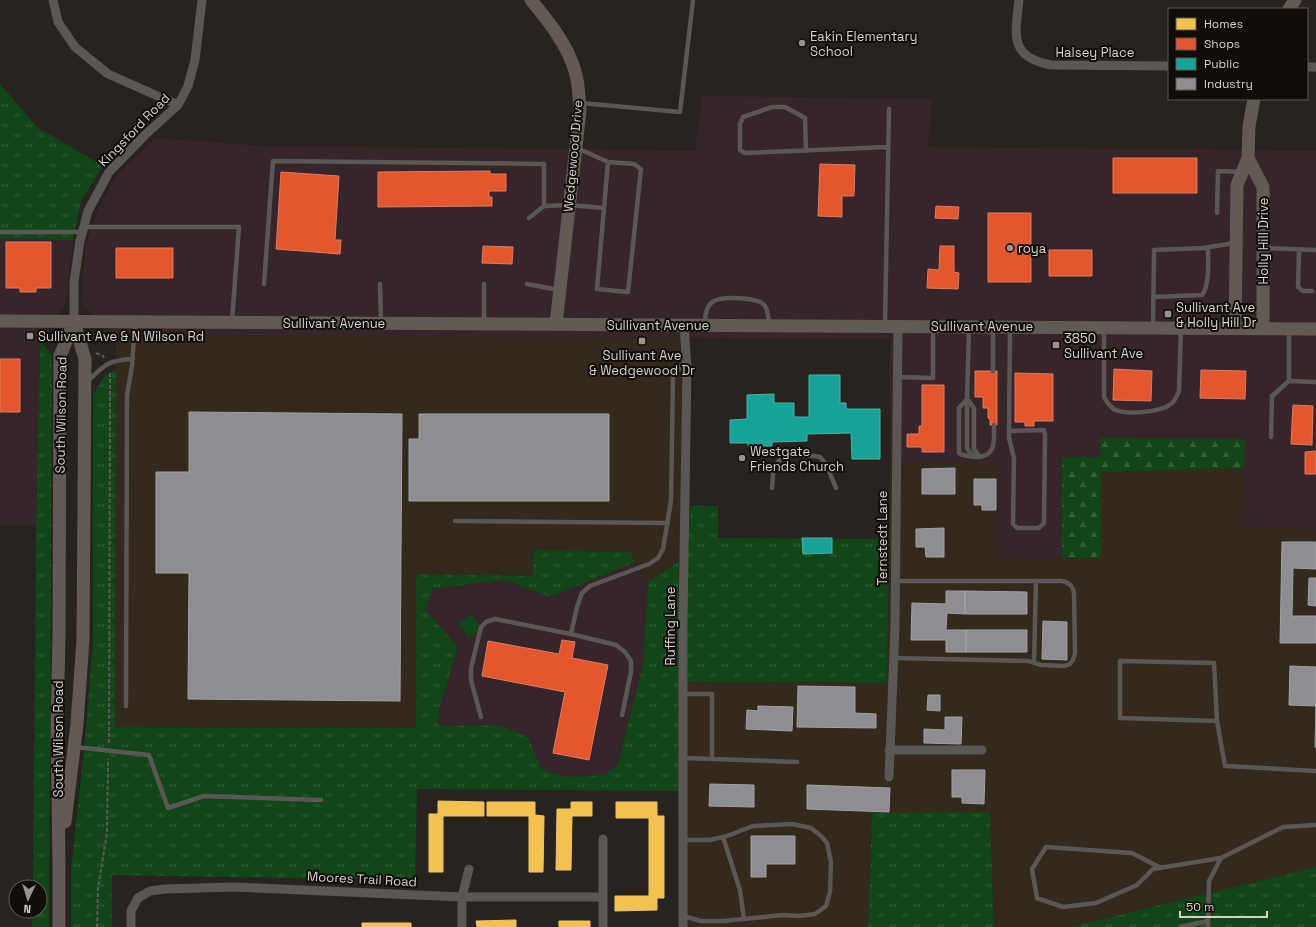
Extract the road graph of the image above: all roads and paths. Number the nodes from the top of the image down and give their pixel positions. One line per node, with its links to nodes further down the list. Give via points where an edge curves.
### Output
1 (53, 0): 9 (street, via 58,22 75,47 108,74)
2 (202, 0): 9 (street, Kingsford Road, via 195,60 188,86)
3 (531, 0): 8 (main road, Wedgewood Drive, via 558,35 568,53 575,71)
4 (693, 0): 8 (lane, via 680,112)
5 (1019, 0): 6 (street, Halsey Place, via 1016,33 1018,44 1023,53 1038,63)
6 (1168, 66)
7 (1254, 100): 14 (main road, Holly Hill Drive, via 1249,126)
8 (580, 102): 12 (main road, Wedgewood Drive)
9 (178, 105): 22 (street, Kingsford Road, via 109,172 88,211)
10 (889, 109): 11 (lane)
11 (888, 147): 13 (lane); 46 (lane)
12 (576, 148): 15 (lane); 17 (main road, Wedgewood Drive)
13 (806, 150): 13 (lane, via 745,153 740,150 740,124 743,117 772,107 785,107 805,118)
14 (1248, 158): 16 (main road, Holly Hill Drive); 26 (main road, Holly Hill Drive, via 1263,187)
15 (608, 162): 19 (lane); 19 (lane, via 634,164 641,169 628,292 597,289)
16 (1242, 172): 20 (lane, via 1218,171); 24 (main road, Holly Hill Drive, via 1237,185)
17 (569, 205): 18 (lane); 19 (lane); 33 (main road, Wedgewood Drive)
18 (544, 206): 21 (lane); 29 (lane, via 544,164 274,161)
19 (604, 208)
20 (1216, 213)
21 (529, 218)
22 (83, 229): 23 (lane); 37 (street, Kingsford Road, via 74,282); 39 (lane, via 239,227)
23 (0, 232)
24 (1236, 242): 25 (lane); 55 (main road, Holly Hill Drive)
25 (1208, 248): 35 (lane, via 1207,284 1202,295); 35 (lane, via 1154,250)
26 (1263, 248): 27 (lane); 56 (main road, Holly Hill Drive)
27 (1298, 250): 28 (lane); 34 (lane, via 1298,287 1303,291)
28 (1316, 250)
29 (264, 284)
30 (380, 284): 40 (lane)
31 (484, 284): 41 (lane)
32 (527, 284): 33 (lane)
33 (560, 290): 42 (main road, Wedgewood Drive)
34 (1312, 292)
35 (1153, 297): 53 (lane)
36 (0, 321): 37 (main road, Sullivant Avenue)
37 (74, 322): 38 (main road, Sullivant Avenue); 59 (main road, South Wilson Road); 102 (main road, South Wilson Road, via 60,356 57,728)
38 (135, 323): 39 (main road, Sullivant Avenue); 60 (lane)
39 (232, 323): 40 (main road, Sullivant Avenue)
40 (381, 324): 41 (main road, Sullivant Avenue)
41 (484, 324): 42 (main road, Sullivant Avenue)
42 (556, 324): 43 (main road, Sullivant Avenue)
43 (684, 325): 44 (main road, Sullivant Avenue); 61 (street, Ruffing Lane)
44 (705, 325): 45 (main road, Sullivant Avenue); 45 (lane, via 709,304 714,301 749,299 765,305)
45 (769, 326): 46 (main road, Sullivant Avenue)
46 (885, 326): 47 (main road, Sullivant Avenue)
47 (898, 326): 48 (main road, Sullivant Avenue); 64 (street, Ternstedt Lane)
48 (933, 326): 49 (main road, Sullivant Avenue); 64 (lane, via 933,378)
49 (969, 326): 50 (main road, Sullivant Avenue); 68 (lane)
50 (993, 327): 51 (main road, Sullivant Avenue); 63 (lane)
51 (1010, 327): 52 (main road, Sullivant Avenue); 70 (lane)
52 (1104, 327): 53 (main road, Sullivant Avenue); 54 (lane, via 1104,397 1109,405 1124,412 1151,411 1172,404 1180,391)
53 (1153, 327): 54 (main road, Sullivant Avenue)
54 (1181, 328): 55 (main road, Sullivant Avenue)
55 (1234, 328): 56 (main road, Sullivant Avenue)
56 (1263, 328): 57 (main road, Sullivant Avenue)
57 (1289, 328): 58 (main road, Sullivant Avenue); 65 (lane)
58 (1316, 329)
59 (82, 351): 62 (path, via 103,356); 67 (main road, South Wilson Road, via 85,359)
60 (133, 359): 62 (lane, via 121,359); 83 (lane, via 127,395)
61 (687, 359): 76 (lane, via 673,376 671,501); 82 (street, Ruffing Lane)
62 (106, 364): 67 (lane); 90 (path, via 110,374)
63 (993, 371)
64 (897, 377): 77 (street, Ternstedt Lane)
65 (1289, 381): 66 (lane); 71 (lane, via 1272,396)
66 (1316, 382)
67 (84, 384): 87 (main road, South Wilson Road, via 83,640)
68 (967, 399): 72 (lane, via 974,408 974,449); 72 (lane, via 960,408 959,453 963,456)
69 (994, 425): 72 (lane, via 994,446 986,455)
70 (1009, 431): 70 (lane, via 1014,458 1013,524 1017,528 1039,528 1044,523 1044,430)
71 (1270, 437)
72 (980, 457)
73 (772, 488): 74 (lane, via 775,466 780,460 788,456 810,455 820,457 826,464)
74 (836, 488)
75 (455, 521): 76 (lane)
76 (668, 522): 79 (lane, via 664,549 658,558 649,564 590,586 582,593)
77 (895, 581): 78 (lane); 80 (street, Ternstedt Lane)
78 (1036, 581): 81 (lane); 81 (lane, via 1062,581 1073,587 1075,654 1070,664 1065,666 1041,665)
79 (571, 634): 84 (lane, via 616,645 631,661); 85 (lane, via 495,619 486,622 481,627 471,680)
80 (893, 658): 81 (lane); 88 (street, Ternstedt Lane)
81 (1034, 662)
82 (683, 694): 91 (street, Ruffing Lane); 92 (lane, via 712,694)
83 (126, 706)
84 (622, 715)
85 (481, 717)
86 (1217, 721): 86 (lane, via 1214,663 1120,661 1120,718); 94 (lane, via 1225,766)
87 (75, 747): 90 (lane); 102 (main road, South Wilson Road)
88 (889, 750): 89 (street); 95 (street, Ternstedt Lane)
89 (982, 750)
90 (108, 751): 96 (lane, via 149,755 168,808 204,796); 111 (path, via 107,833 98,888)
91 (684, 758): 92 (lane); 100 (street, Ruffing Lane)
92 (712, 759): 93 (lane)
93 (797, 762)
94 (1316, 770)
95 (889, 777)
96 (321, 800)
97 (1316, 825): 101 (lane, via 1283,827)
98 (723, 837): 100 (lane, via 710,840); 108 (lane, via 740,890); 108 (lane, via 753,826 792,824 810,828 827,843 831,881 826,906 815,914)
99 (603, 839): 106 (street)
100 (683, 840): 107 (street, Ruffing Lane)
101 (1221, 858): 103 (lane); 109 (lane, via 1209,881)
102 (60, 863): 110 (main road, South Wilson Road)
103 (1161, 868): 103 (lane, via 1153,869 1137,885 1096,903 1063,907 1037,898 1032,869 1046,847 1132,853)
104 (469, 869): 105 (street)
105 (462, 897): 106 (street, Moores Trail Road); 112 (street, Moores Trail Road, via 242,888 165,889 150,891 138,898 131,912); 113 (street)
106 (603, 897): 114 (street)
107 (683, 916): 108 (lane, via 701,921); 115 (street, Ruffing Lane)
108 (744, 919)
109 (1208, 921): 116 (lane); 117 (lane)
110 (59, 927)
111 (98, 927)
112 (131, 927)
113 (462, 927)
114 (603, 927)
115 (683, 927)
116 (1181, 927)
117 (1208, 927)

